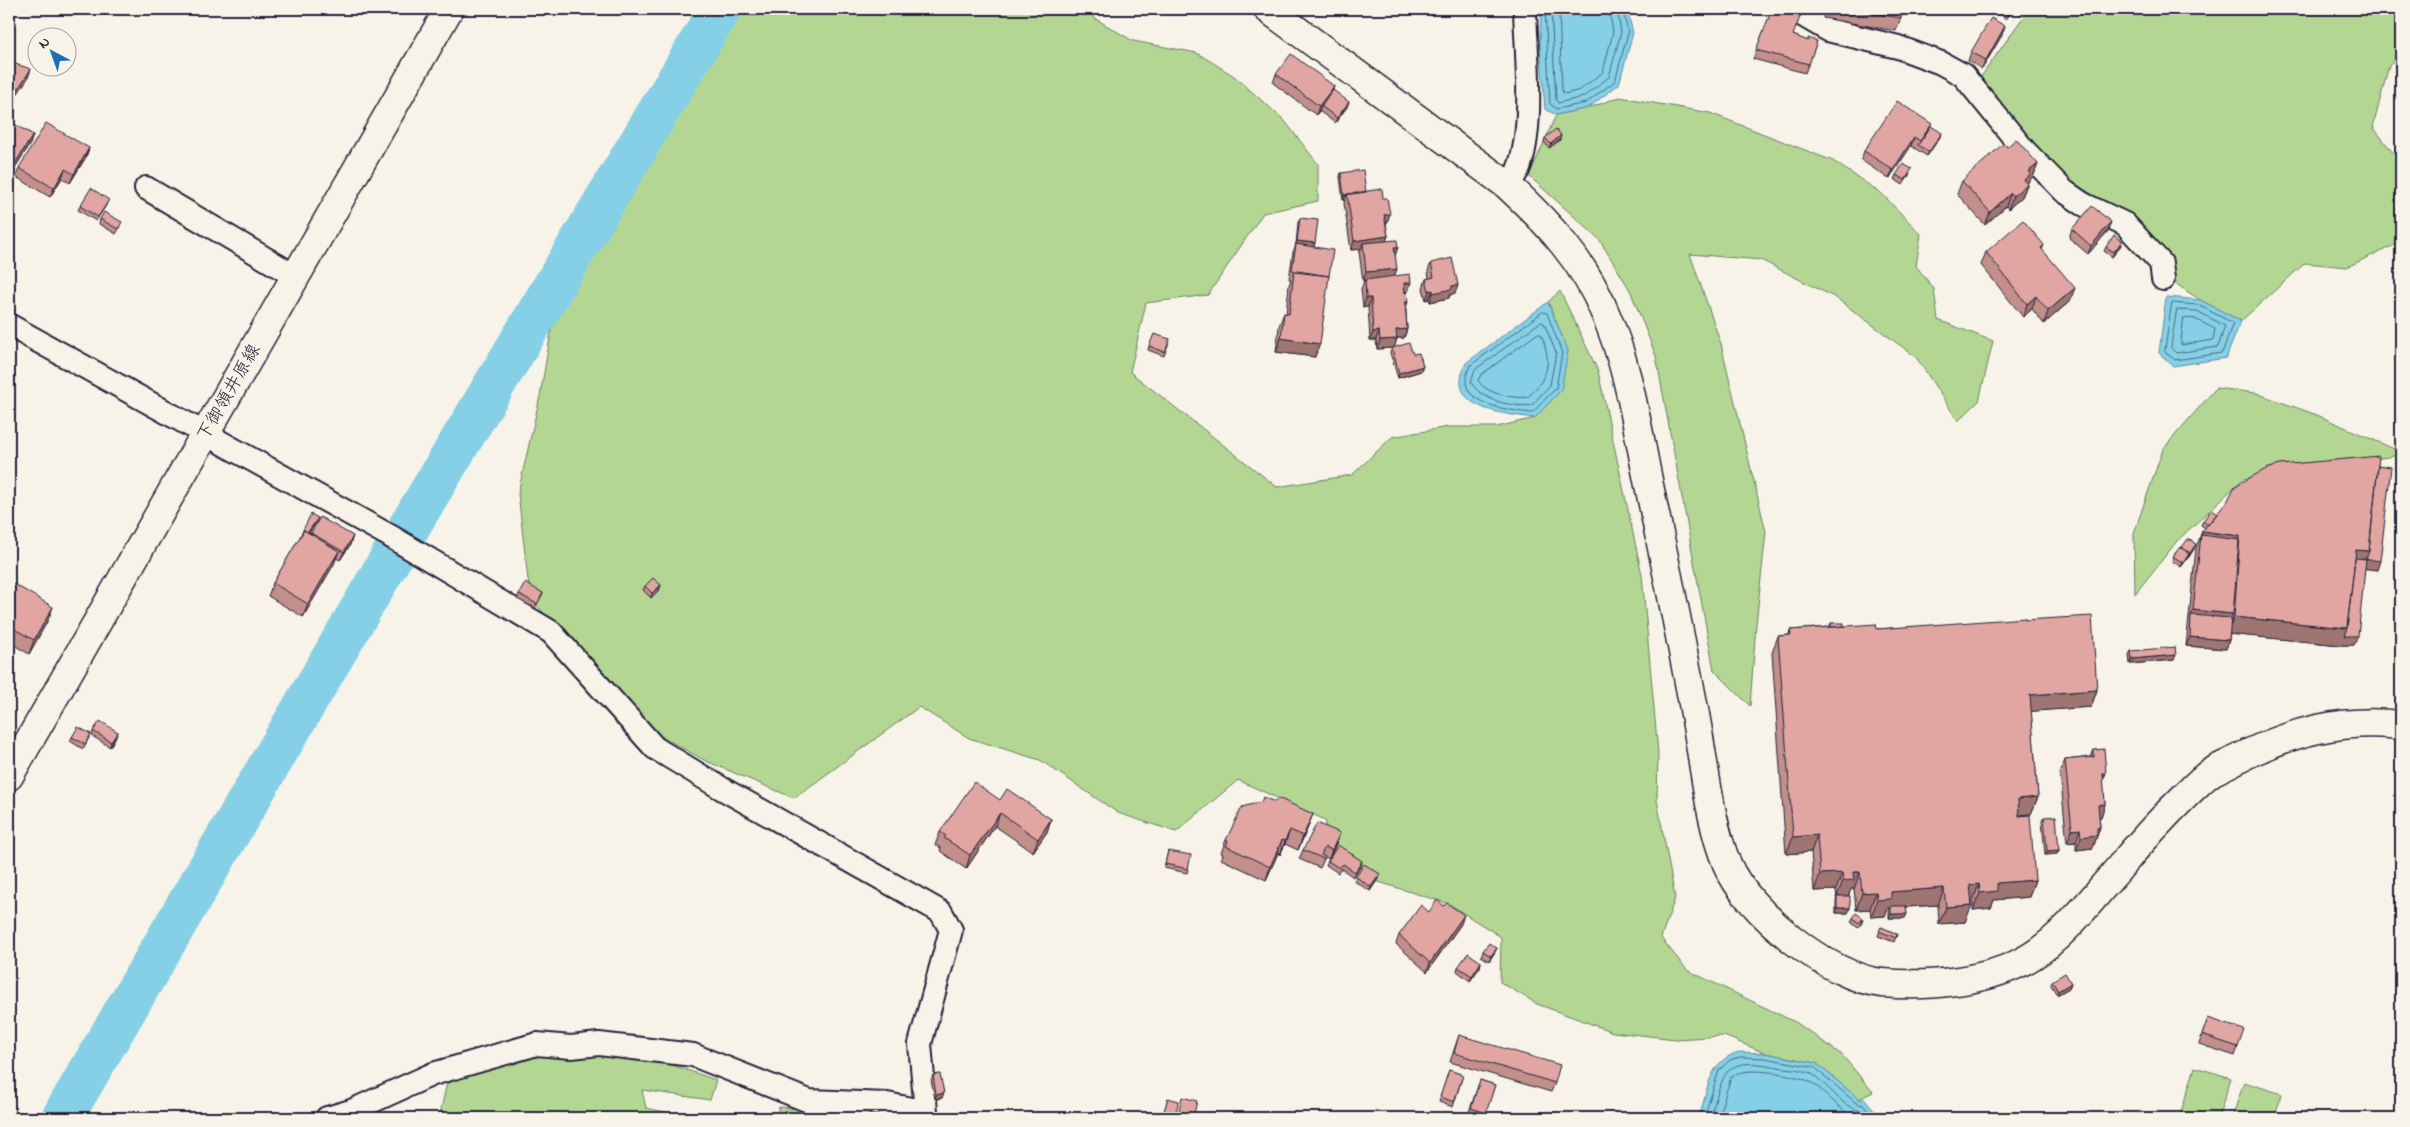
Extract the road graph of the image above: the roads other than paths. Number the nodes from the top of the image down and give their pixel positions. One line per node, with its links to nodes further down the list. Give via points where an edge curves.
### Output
1 (449, 9): 7 (street, 下御領井原線)
2 (1268, 9): 5 (street)
3 (1525, 9): 5 (street, via 1528,103 1525,140 1518,171)
4 (1792, 9): 8 (street, via 1828,30 1898,47 1942,63 1963,75 2024,150 2064,191 2082,204 2125,224 2161,263)
5 (1507, 185): 11 (street, via 1539,216 1587,276 1605,312 1625,369 1718,836 1727,866 1761,911 1811,953 1849,974 1878,983 1918,984 1983,978 2032,957 2070,925 2160,820 2208,774 2298,732 2347,724)
6 (146, 188): 7 (street)
7 (295, 276): 10 (street, 下御領井原線)
8 (2163, 278)
9 (9, 325): 10 (street)
10 (205, 432): 12 (street, 下御領井原線); 13 (street, via 390,536 551,632 654,748 942,912 951,930 920,1044 926,1112 887,1104 809,1100 693,1055 600,1044 571,1047 537,1044 433,1074 351,1111)
11 (2401, 725)
12 (9, 776)
13 (327, 1118)

